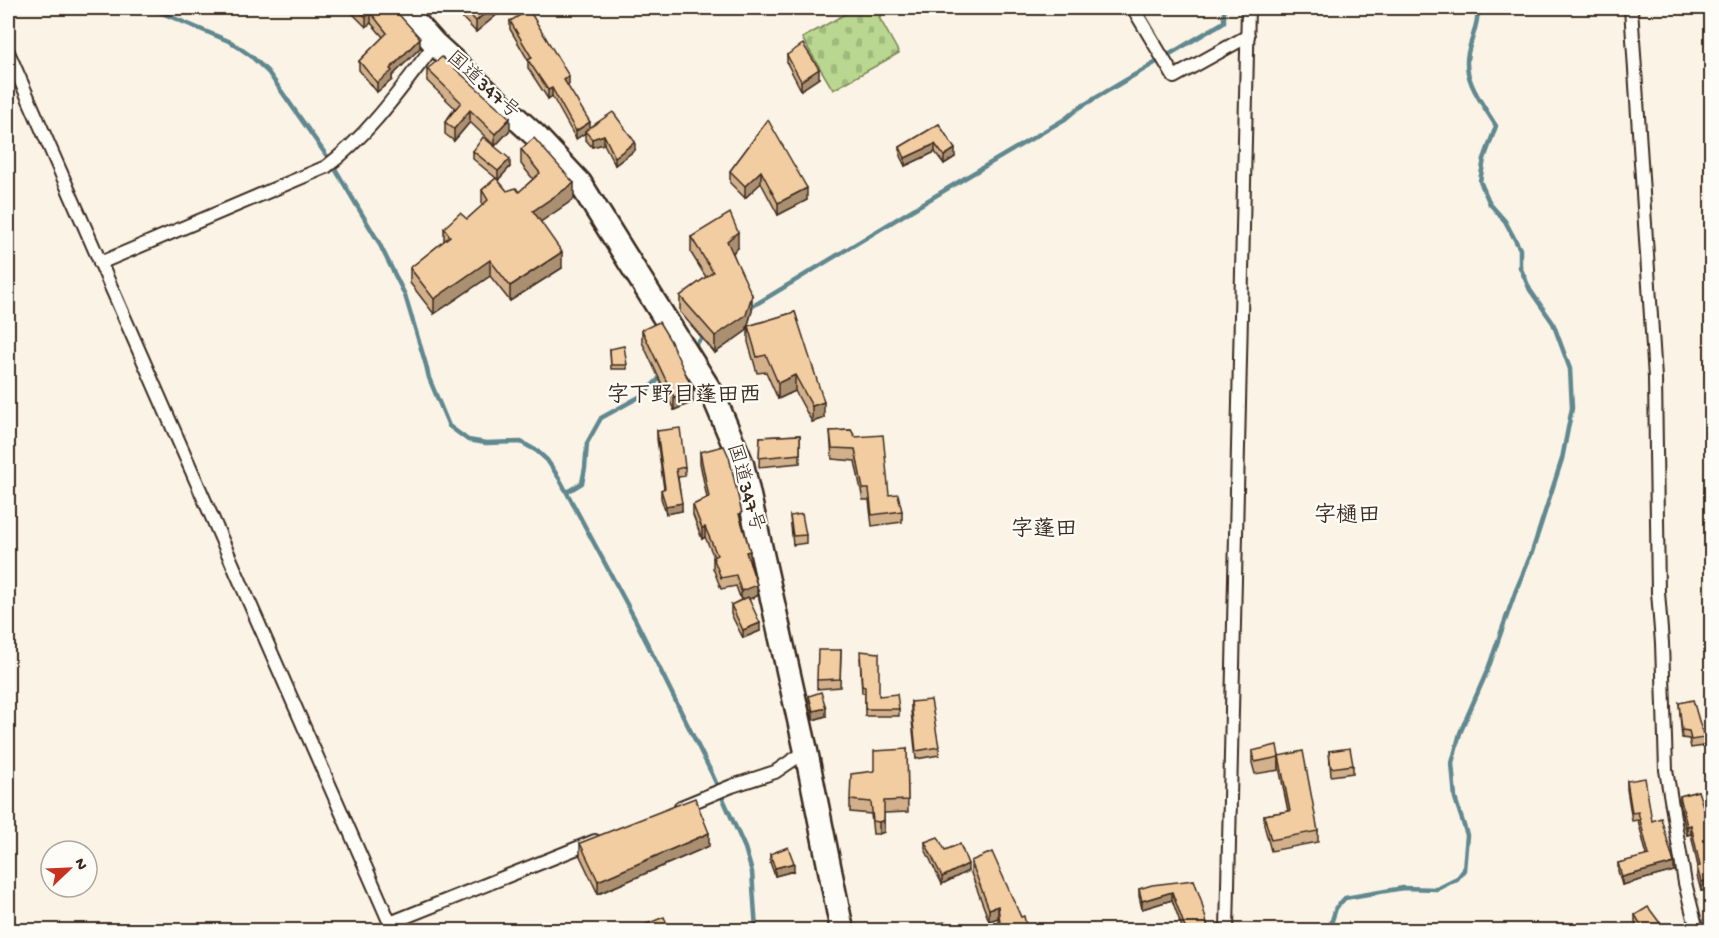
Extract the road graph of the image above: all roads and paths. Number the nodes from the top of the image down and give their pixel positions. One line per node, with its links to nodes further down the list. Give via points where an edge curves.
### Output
1 (403, 8): 6 (highway, 国道347号)
2 (1133, 8): 5 (street, via 1174,77)
3 (1248, 8): 5 (street)
4 (1631, 8): 15 (street, via 1656,378 1658,592 1666,770)
5 (1248, 36): 14 (street)
6 (435, 44): 8 (street, via 381,113 348,150 326,167); 9 (highway, 国道347号, via 537,137 580,183 713,395 741,464)
7 (8, 52): 8 (street)
8 (100, 263): 12 (street)
9 (806, 751): 10 (street, via 775,772); 13 (highway, 国道347号)
10 (664, 814)
11 (610, 836): 12 (street)
12 (392, 927)
13 (842, 930)
14 (1227, 930)
15 (1696, 930)

